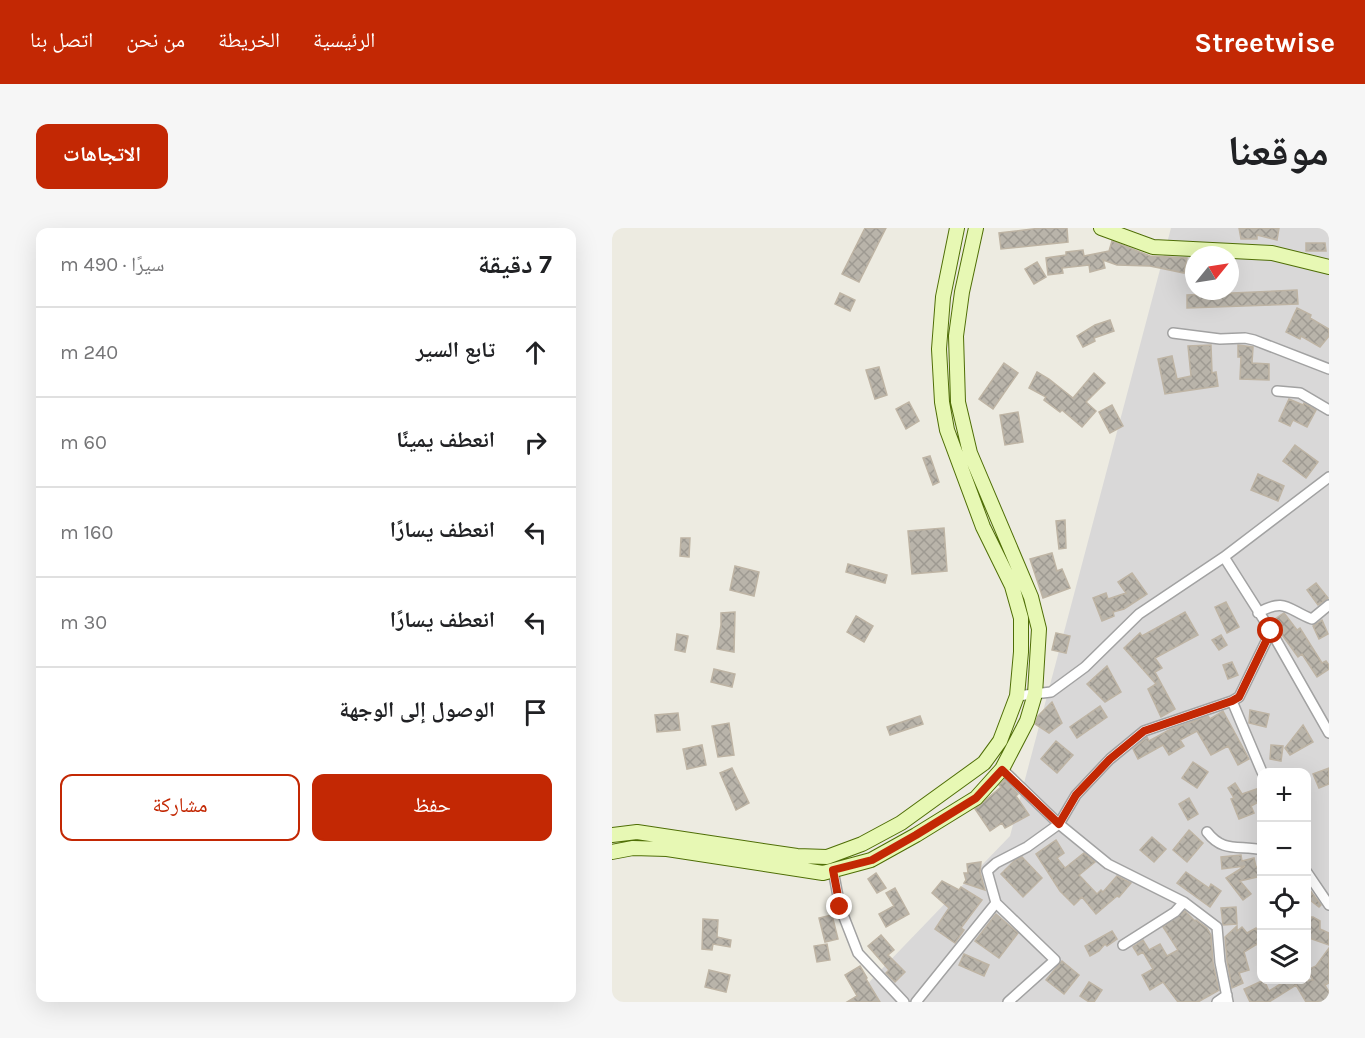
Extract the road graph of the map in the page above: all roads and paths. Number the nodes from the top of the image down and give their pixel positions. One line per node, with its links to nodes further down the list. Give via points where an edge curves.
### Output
1 (957, 228): 15 (street, via 943,297 939,349 942,402 946,429 983,526 1012,586 1021,618)
2 (976, 228): 14 (street, via 956,336 958,402 970,453 1031,597 1039,629)
3 (1101, 228): 4 (street, via 1153,247 1272,254)
4 (1329, 267)
5 (1173, 333): 6 (street, via 1254,340)
6 (1329, 369)
7 (1276, 391): 8 (street, via 1299,393)
8 (1329, 410)
9 (1329, 477): 10 (street)
10 (1224, 557): 12 (street); 14 (street, via 1139,614 1085,668 1051,692)
11 (1329, 605): 12 (street, via 1312,619 1280,604)
12 (1258, 613): 13 (street)
13 (1271, 631): 16 (street, via 1243,692); 17 (street)
14 (1035, 694): 15 (street); 19 (street, via 1028,722)
15 (1017, 696): 22 (street, via 1000,741 984,763 901,823 827,857 637,832)
16 (1232, 701): 18 (street); 20 (street, via 1144,731 1076,795)
17 (1329, 733)
18 (1260, 768)
19 (1002, 770): 20 (street); 25 (street, via 976,798 916,835 872,860)
20 (1059, 824): 27 (street, via 1108,864); 28 (street, via 987,871)
21 (1206, 832): 23 (street, via 1227,847)
22 (612, 835)
23 (1257, 850)
24 (612, 852): 25 (street, via 667,849 824,873)
25 (833, 870): 32 (street, via 840,907 858,953)
26 (1309, 876): 29 (street)
27 (1184, 902): 30 (street); 31 (street, via 1217,927)
28 (996, 903): 33 (street); 34 (street, via 1055,960)
29 (1329, 905)
30 (1123, 945)
31 (1228, 999): 35 (street)
32 (904, 1002)
33 (916, 1002)
34 (1008, 1002)
35 (1217, 1002)

